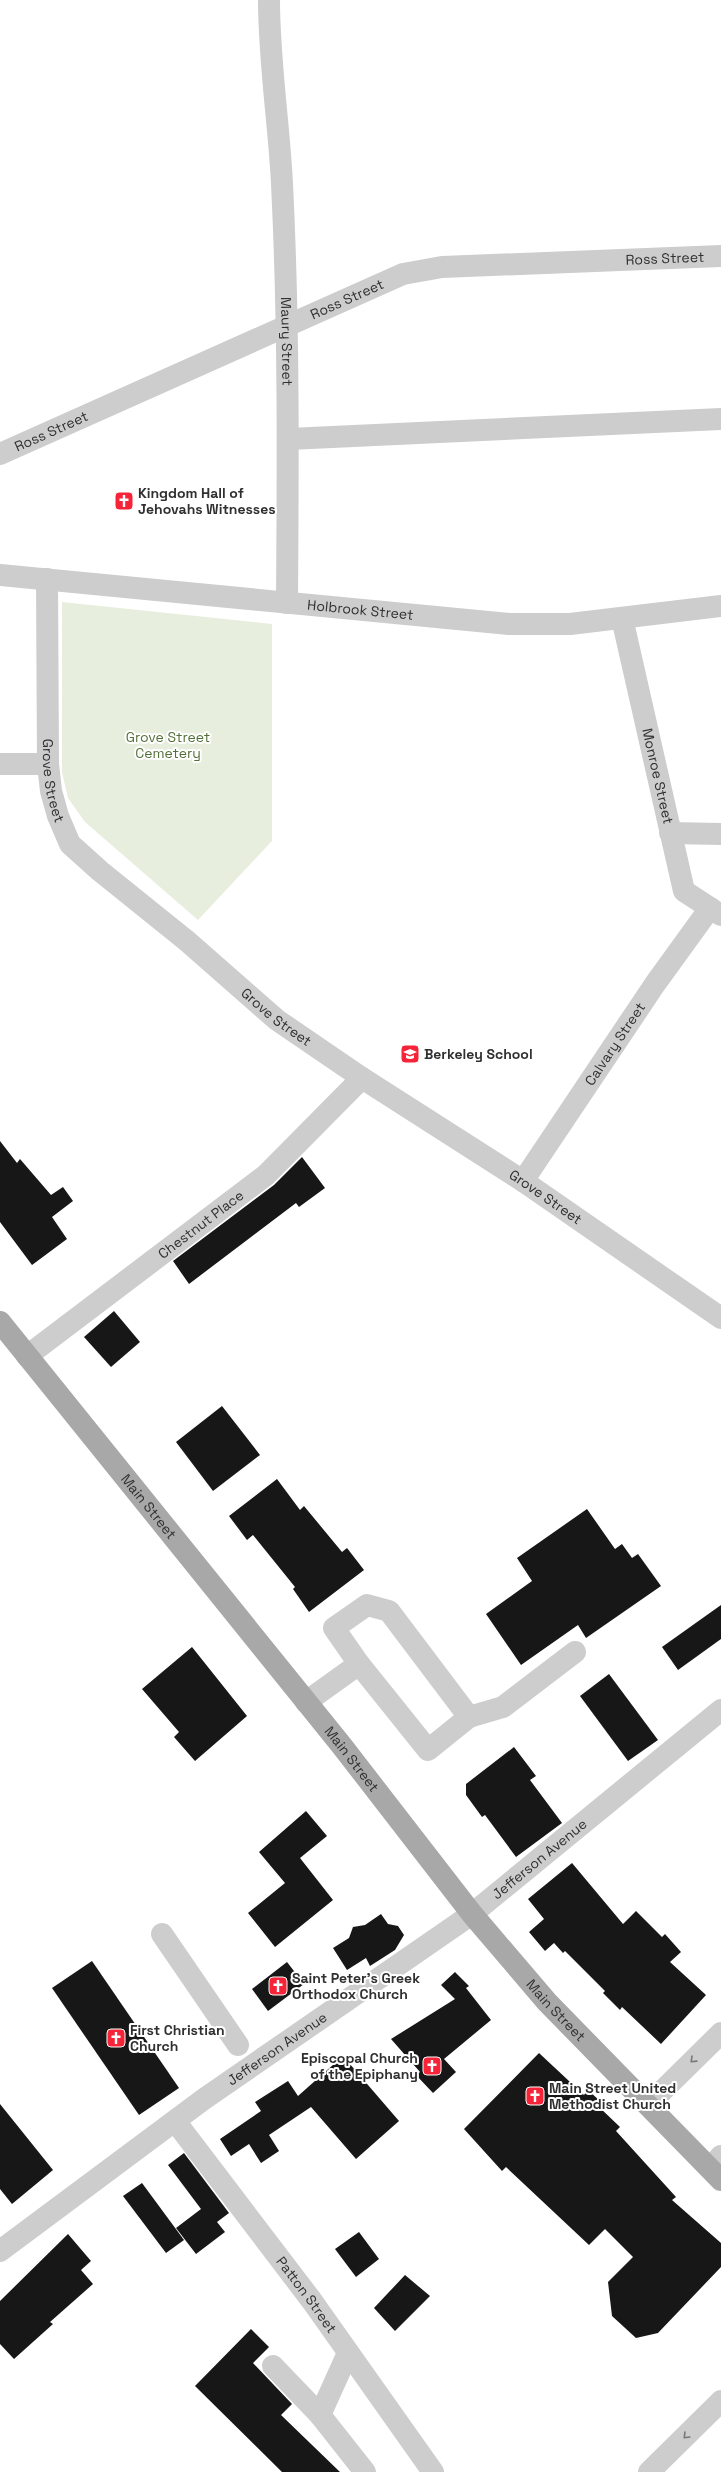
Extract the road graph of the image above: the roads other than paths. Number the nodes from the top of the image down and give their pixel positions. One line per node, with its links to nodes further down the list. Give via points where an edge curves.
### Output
1 (270, 0): 3 (street, Maury Street, via 273,80 282,182)
2 (721, 256): 3 (street, Ross Street, via 442,267 403,274)
3 (287, 326): 5 (street, Maury Street); 6 (street, Ross Street)
4 (721, 419): 5 (street)
5 (289, 439): 9 (street, Maury Street)
6 (0, 454)
7 (0, 575): 8 (street, Holbrook Street)
8 (47, 579): 9 (street, Holbrook Street); 13 (street, Grove Street)
9 (287, 603): 11 (street, Holbrook Street, via 509,624 570,624)
10 (721, 606): 11 (street, Holbrook Street)
11 (622, 618): 14 (street, Monroe Street)
12 (0, 764): 13 (street)
13 (48, 764): 17 (street, Grove Street, via 51,791 70,844 277,1020)
14 (670, 833): 15 (street); 16 (street, Monroe Street, via 684,891)
15 (721, 834)
16 (716, 912): 18 (street, Calvary Street, via 655,984)
17 (362, 1078): 18 (street, Grove Street); 21 (street, Chestnut Place, via 266,1175)
18 (523, 1181): 19 (street, Grove Street)
19 (721, 1318)
20 (0, 1322): 21 (main road, Main Street)
21 (27, 1356): 24 (main road, Main Street)
22 (575, 1652): 26 (street, via 503,1707)
23 (359, 1664): 24 (street); 26 (street, via 428,1750); 26 (street, via 334,1628 367,1605 389,1611)
24 (306, 1702): 27 (main road, Main Street)
25 (721, 1710): 27 (street, Jefferson Avenue)
26 (469, 1717)
27 (472, 1914): 31 (street, Jefferson Avenue); 33 (main road, Main Street, via 547,2002)
28 (162, 1934): 30 (street)
29 (721, 2033): 33 (street, one-way to 33)
30 (238, 2045): 31 (street, via 249,2038); 32 (street, via 233,2049)
31 (267, 2055): 32 (street, Jefferson Avenue)
32 (237, 2076): 34 (street, Jefferson Avenue)
33 (648, 2105): 35 (main road, Main Street)
34 (175, 2121): 36 (street, Jefferson Avenue); 37 (street, Patton Street)
35 (717, 2168)
36 (0, 2251)
37 (348, 2353): 40 (street); 41 (street, Patton Street)
38 (273, 2366): 40 (street)
39 (719, 2409): 43 (street, one-way to 43)
40 (320, 2415): 42 (street)
41 (427, 2469)
42 (365, 2472)
43 (649, 2472)

